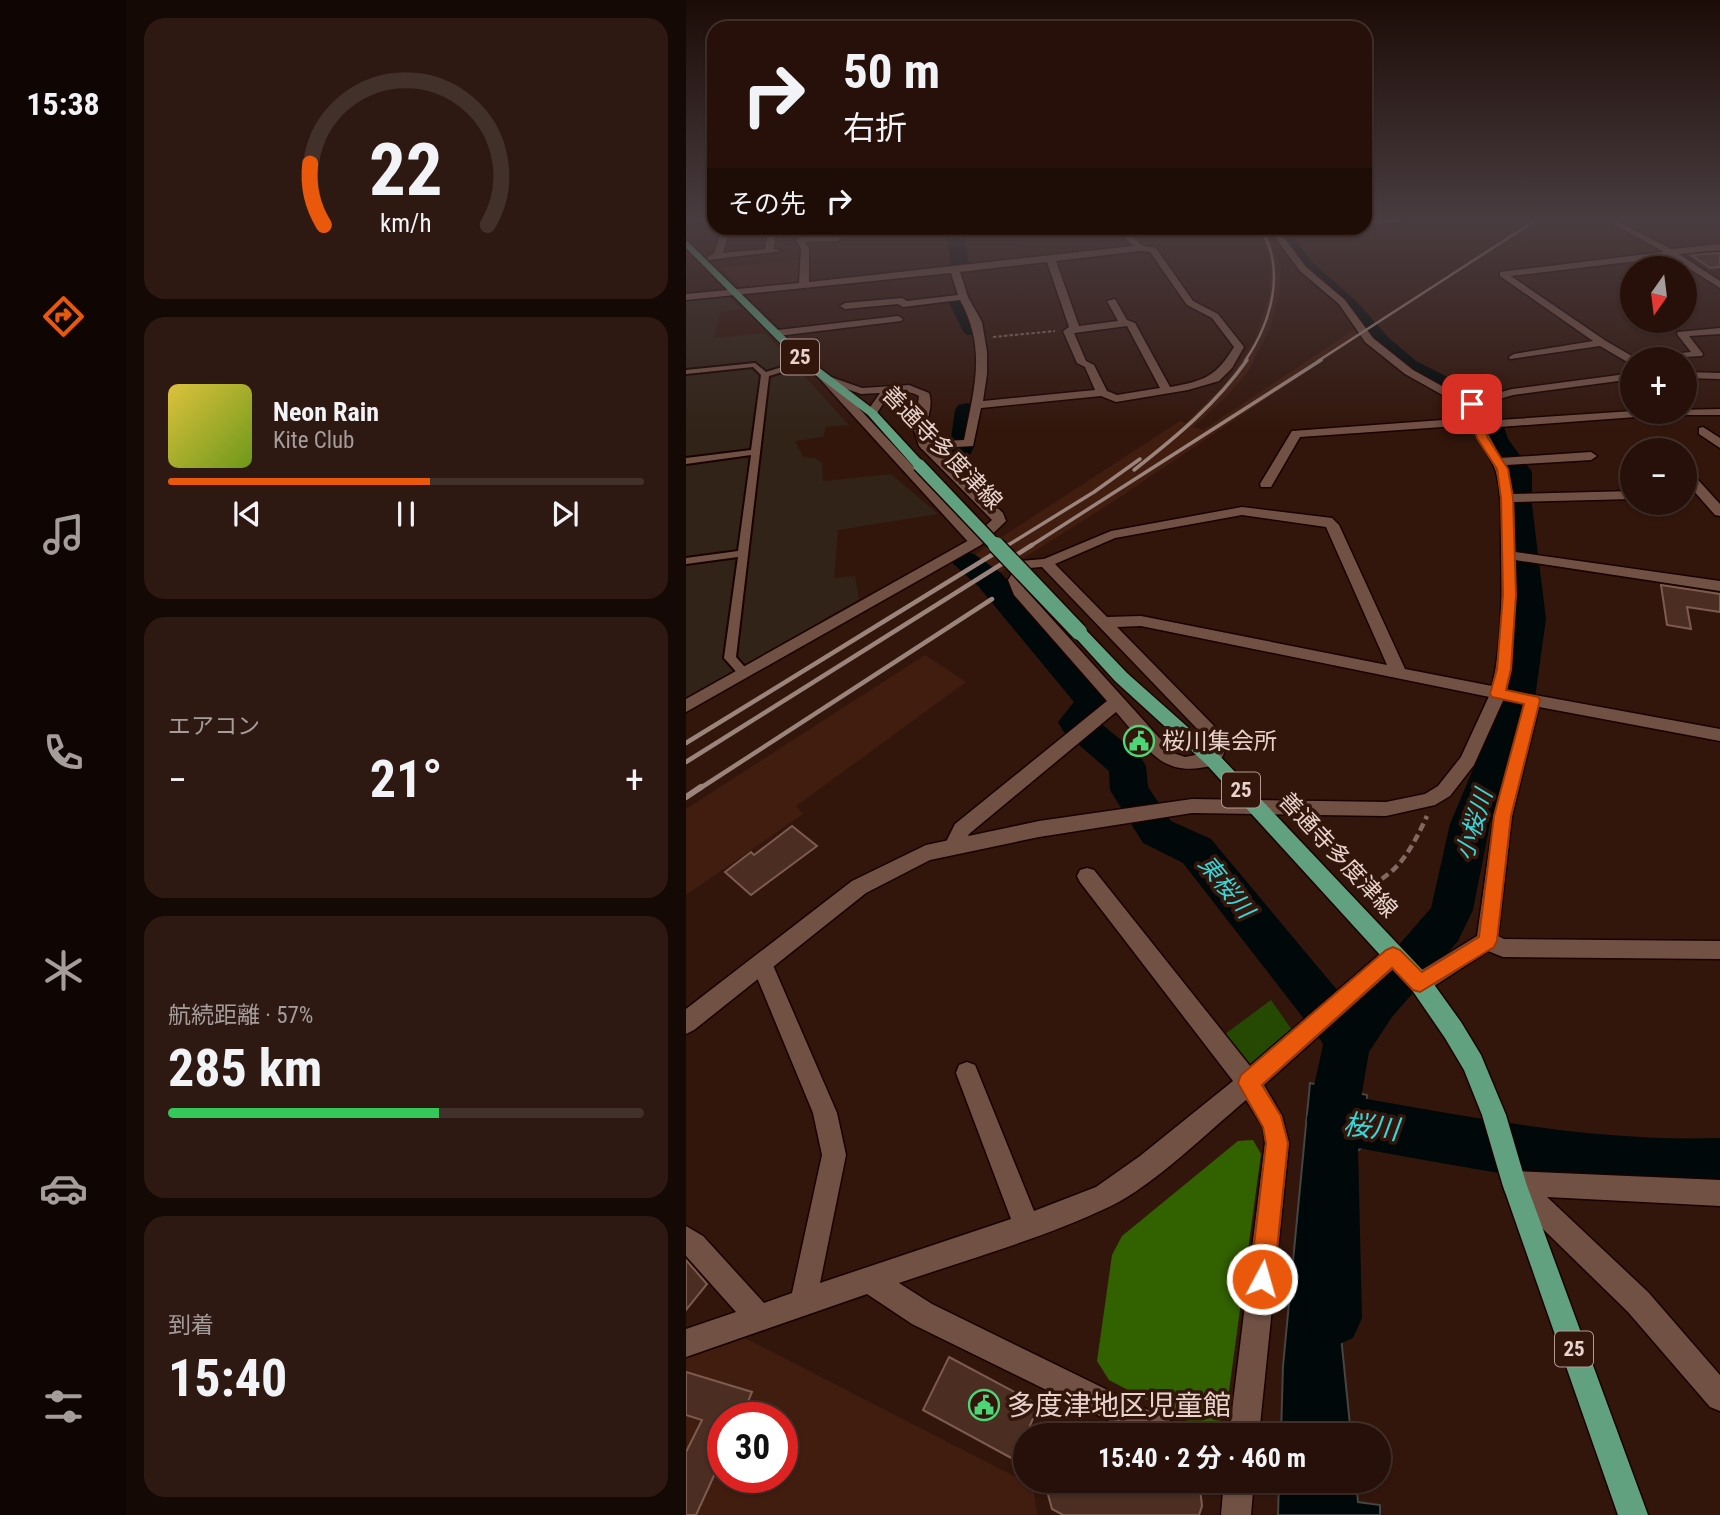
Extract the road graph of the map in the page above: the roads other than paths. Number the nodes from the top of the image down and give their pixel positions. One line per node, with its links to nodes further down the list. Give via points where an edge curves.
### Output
1 (732, 289): 8 (main road, 善通寺多度津線 / 25)
2 (768, 289): 8 (street)
3 (961, 289): 10 (street)
4 (1059, 289): 15 (street)
5 (1180, 289): 30 (street, via 1190,303 1215,316 1239,347 1215,379)
6 (1326, 289): 32 (street, via 1342,302 1369,340 1409,372)
7 (1524, 289): 18 (street)
8 (735, 292): 9 (street); 17 (main road, 善通寺多度津線 / 25)
9 (686, 297)
10 (963, 297): 12 (street); 33 (street, via 980,338 982,374)
11 (1112, 301): 14 (street)
12 (845, 306)
13 (898, 319): 17 (street)
14 (1124, 323): 15 (street); 30 (street, via 1130,323)
15 (1071, 330): 31 (street, via 1082,363 1089,365)
16 (1720, 331): 19 (street, via 1682,334)
17 (778, 333): 22 (main road, 善通寺多度津線 / 25)
18 (1602, 343): 20 (street); 21 (street)
19 (1692, 347)
20 (1620, 353)
21 (1514, 357)
22 (805, 362): 24 (lane); 27 (main road, 善通寺多度津線 / 25)
23 (686, 372): 24 (lane, via 755,365)
24 (765, 374): 42 (lane)
25 (1697, 375): 26 (street)
26 (1720, 376)
27 (827, 377): 29 (street, via 862,391); 36 (main road, 善通寺多度津線 / 25); 53 (street, via 851,410)
28 (1620, 380): 32 (street, via 1523,390)
29 (897, 388): 36 (street, via 878,397); 41 (street, via 925,395 919,434)
30 (1167, 391): 31 (street, via 1116,399)
31 (1102, 393): 33 (street)
32 (1474, 403): 38 (street, via 1474,412)
33 (976, 405): 41 (street, via 969,443)
34 (1697, 412): 35 (street)
35 (1720, 412)
36 (872, 413): 67 (main road, 善通寺多度津線 / 25, bridge, via 1121,677)
37 (1620, 415): 38 (street)
38 (1484, 424): 45 (street); 46 (street, via 1296,434)
39 (1703, 431): 40 (street)
40 (1720, 444)
41 (925, 446): 53 (street, via 998,516 999,521)
42 (755, 452): 44 (lane); 54 (lane)
43 (1591, 456): 45 (street)
44 (686, 461)
45 (1501, 462): 51 (street)
46 (1266, 484)
47 (1697, 486): 49 (street)
48 (1697, 493): 49 (street)
49 (1704, 493): 52 (street)
50 (1620, 495): 51 (street)
51 (1515, 498): 55 (street)
52 (1720, 512)
53 (976, 542): 61 (street)
54 (743, 553): 56 (lane); 61 (lane, via 730,659)
55 (1519, 557): 58 (street); 62 (street, via 1510,595)
56 (686, 561)
57 (1046, 563): 59 (street); 60 (street, via 1111,535 1242,512 1327,522); 64 (street, via 1025,564 1014,584)
58 (1720, 586)
59 (1101, 622): 60 (street, via 1142,621); 67 (street, via 1211,733 1217,752)
60 (1398, 672): 62 (street)
61 (744, 673): 65 (street)
62 (1504, 695): 63 (street); 68 (street, via 1468,760 1444,791 1429,800 1386,809)
63 (1532, 700): 66 (street); 71 (street, via 1503,816)
64 (1117, 702): 67 (street, via 1167,758 1185,764); 69 (street, via 962,829)
65 (686, 706)
66 (1720, 735)
67 (1212, 759): 68 (main road, 善通寺多度津線 / 25)
68 (1255, 807): 69 (street, via 1174,808); 73 (main road, 善通寺多度津線 / 25)
69 (954, 846): 74 (street, via 926,853 859,887)
70 (1087, 876): 78 (street)
71 (1487, 941): 72 (street, via 1503,948); 75 (street)
72 (1720, 950)
73 (1393, 956): 75 (main road, 善通寺多度津線 / 25); 78 (street)
74 (762, 962): 76 (street); 84 (street, via 825,1113 834,1155)
75 (1420, 982): 79 (main road, 善通寺多度津線 / 25, via 1473,1063)
76 (686, 1023)
77 (967, 1073): 81 (street)
78 (1249, 1083): 81 (street, via 1104,1196); 89 (street, via 1273,1124 1277,1143)
79 (1514, 1183): 80 (street); 87 (street, via 1638,1302); 92 (main road, 善通寺多度津線 / 25)
80 (1720, 1193)
81 (1027, 1226): 83 (street)
82 (686, 1239): 85 (street)
83 (871, 1281): 84 (street); 88 (street, via 922,1314)
84 (803, 1303): 85 (street)
85 (758, 1317): 86 (street)
86 (686, 1343)
87 (1720, 1397)
88 (1145, 1423)
89 (1245, 1423)
90 (1238, 1493): 91 (street)
91 (1236, 1515)
92 (1633, 1515)

